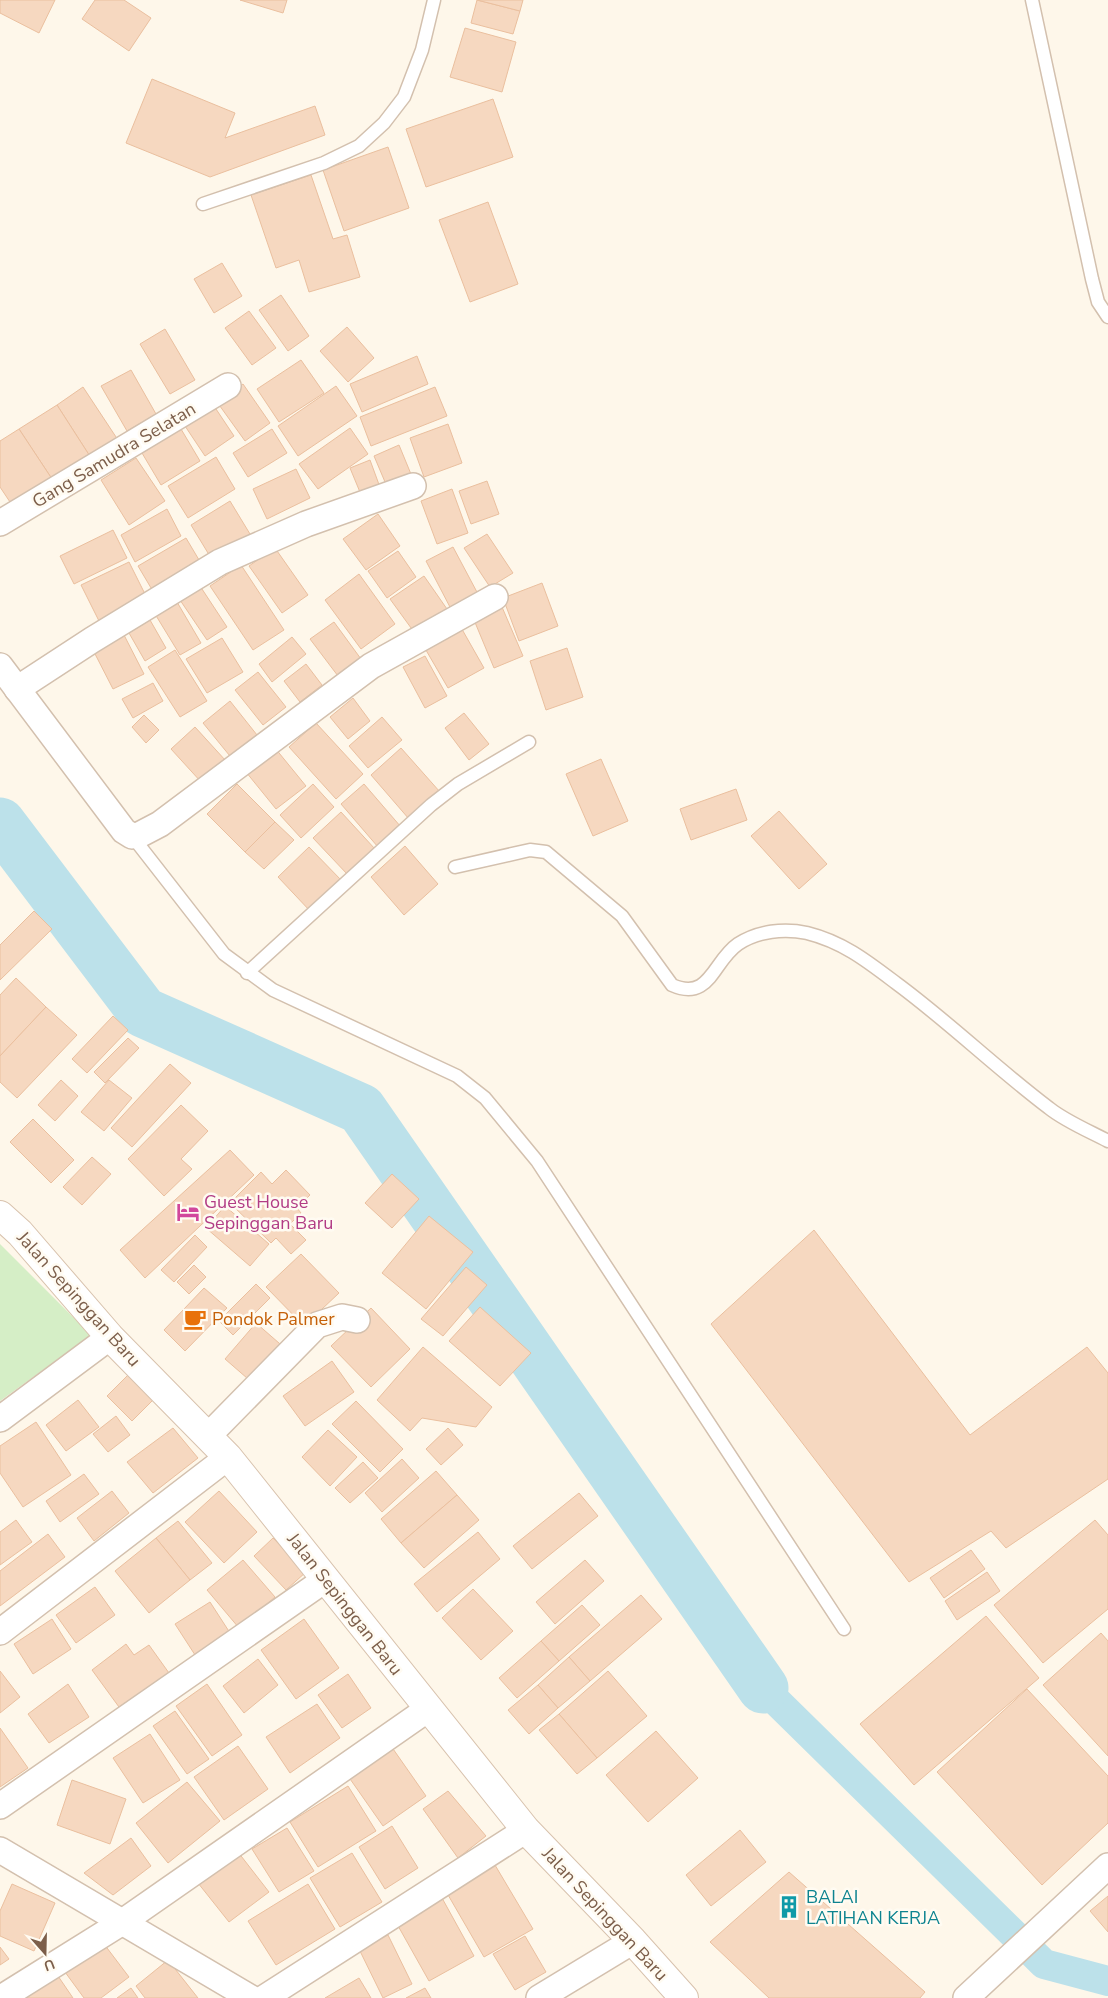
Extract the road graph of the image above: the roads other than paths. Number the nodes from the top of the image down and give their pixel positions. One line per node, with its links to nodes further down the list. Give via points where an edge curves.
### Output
1 (434, 0): 3 (lane, via 422,50 404,96 384,123 359,146 324,163)
2 (1032, 0): 4 (lane, via 1094,287 1098,302)
3 (202, 204)
4 (1108, 317)
5 (228, 386): 7 (street, Gang Samudra Selatan)
6 (413, 486): 10 (street, via 306,524 220,562)
7 (0, 523)
8 (495, 597): 12 (street, via 371,666 160,824)
9 (0, 666): 10 (street)
10 (17, 689): 12 (street, via 124,831)
11 (529, 742): 14 (lane, via 458,784 431,805)
12 (132, 836): 14 (lane, via 224,954)
13 (455, 867): 15 (lane, via 530,850 546,852 622,916 672,985 684,990 704,984 737,945 762,932 807,933 850,949 935,1012 1050,1109)
14 (247, 973): 23 (lane, via 273,990 457,1076 485,1098 537,1162)
15 (1108, 1142)
16 (0, 1215): 18 (street, Jalan Sepinggan Baru, via 20,1233)
17 (357, 1320): 20 (street, via 342,1317 317,1325)
18 (110, 1337): 19 (street); 20 (street, Jalan Sepinggan Baru)
19 (0, 1418)
20 (208, 1436): 21 (street, Jalan Sepinggan Baru)
21 (228, 1457): 22 (street, Jalan Sepinggan Baru); 24 (street)
22 (326, 1579): 25 (street, Jalan Sepinggan Baru); 26 (street)
23 (844, 1629)
24 (0, 1632)
25 (428, 1709): 27 (street, Jalan Sepinggan Baru); 30 (street)
26 (0, 1806)
27 (526, 1830): 31 (street, Jalan Sepinggan Baru); 34 (street)
28 (0, 1850): 30 (street)
29 (1108, 1866): 37 (street)
30 (121, 1923): 32 (street); 33 (street)
31 (633, 1941): 35 (street); 36 (street, Jalan Sepinggan Baru)
32 (1, 1998)
33 (251, 1998)
34 (264, 1998)
35 (539, 1998)
36 (684, 1998)
37 (966, 1998)

